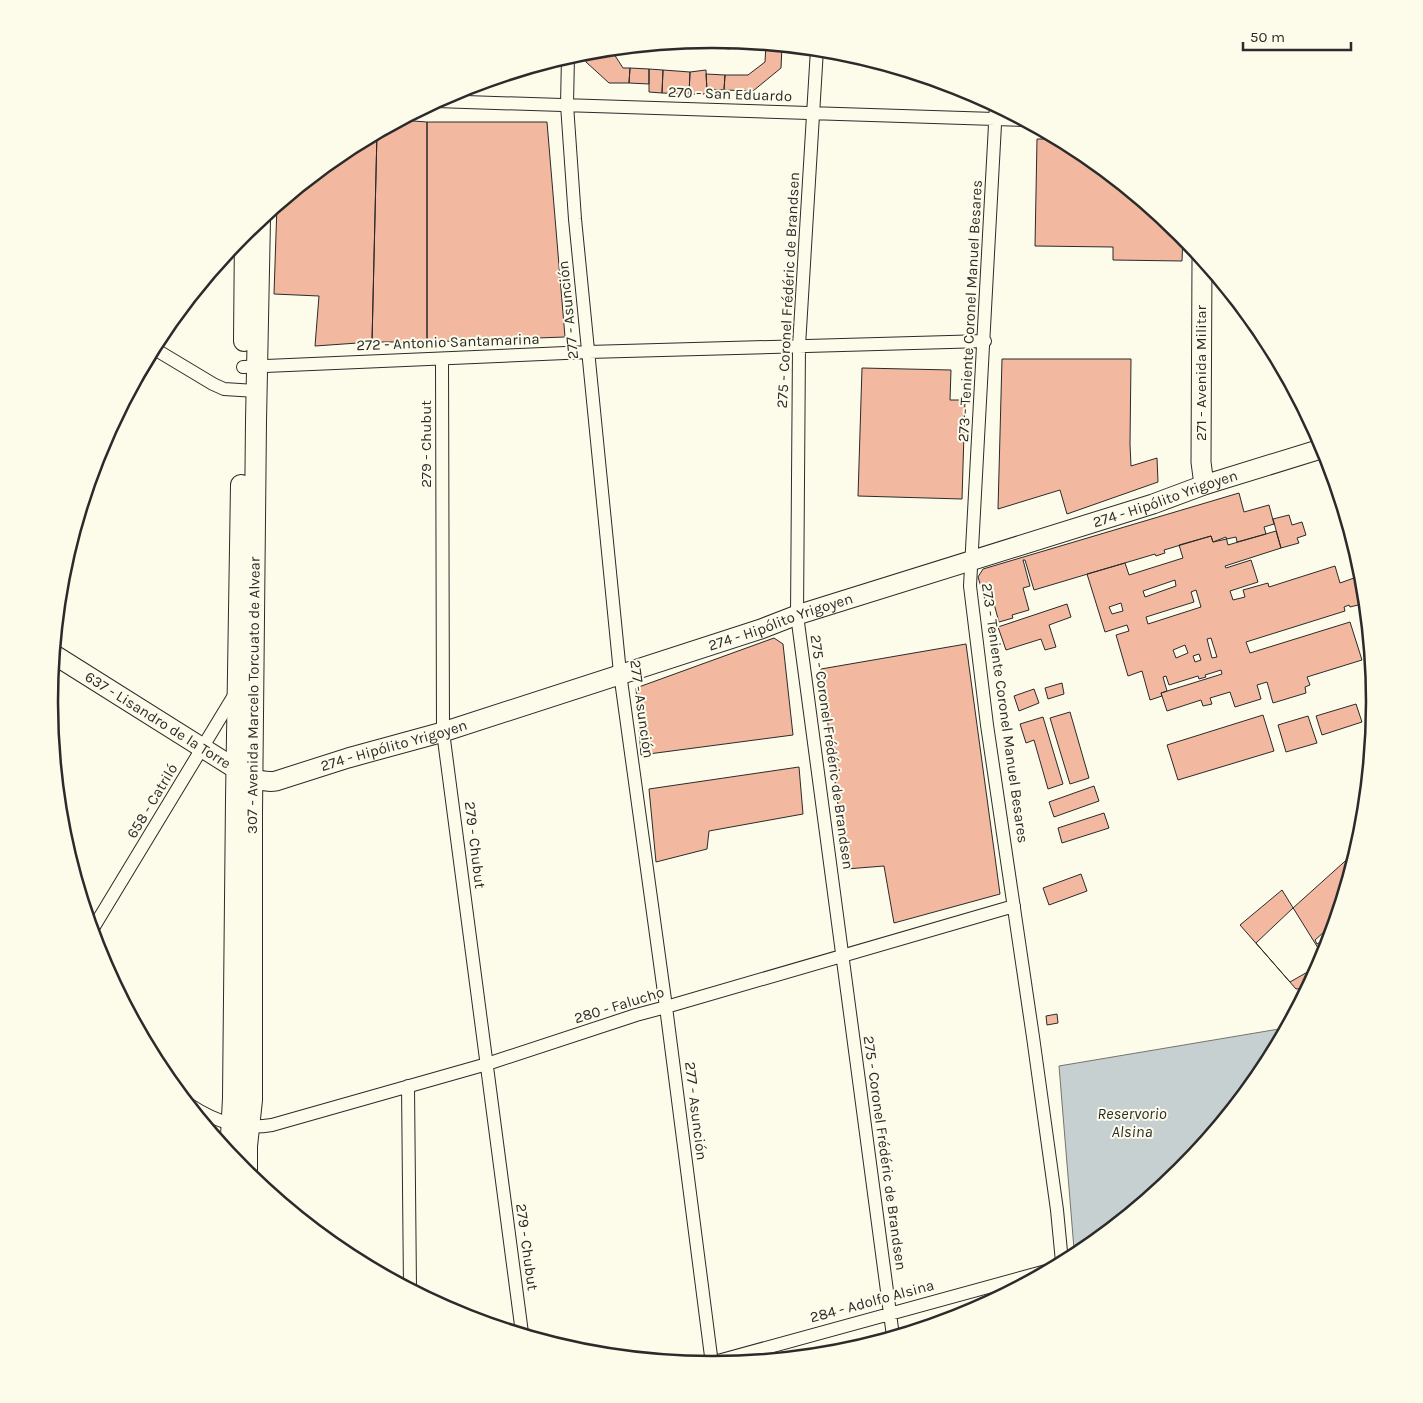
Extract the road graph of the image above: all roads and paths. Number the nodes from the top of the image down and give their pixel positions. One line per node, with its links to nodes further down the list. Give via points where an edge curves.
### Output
1 (817, 56): 5 (street, 275 - Coronel Frédéric de Brandsen)
2 (568, 64): 4 (street, 277 - Asunción)
3 (451, 101): 4 (street, 270 - San Eduardo)
4 (567, 105): 5 (street, 270 - San Eduardo); 14 (street, 277 - Asunción)
5 (814, 113): 7 (street, 270 - San Eduardo); 12 (street, 275 - Coronel Frédéric de Brandsen)
6 (996, 113): 7 (street, 273 - Teniente Coronel Manuel Besares)
7 (996, 119): 8 (street, 270 - San Eduardo); 11 (street, 273 - Teniente Coronel Manuel Besares)
8 (1010, 120)
9 (250, 238): 16 (main road, 307 - Avenida Marcelo Torcuato de Alvear)
10 (1202, 269): 19 (street, 271 - Avenida Militar, via 1201,462)
11 (985, 340): 12 (street, 272 - Antonio Santamarina); 20 (street, 273 - Teniente Coronel Manuel Besares)
12 (799, 346): 14 (street, 272 - Antonio Santamarina); 21 (street, 275 - Coronel Frédéric de Brandsen)
13 (159, 352): 17 (street, via 224,389)
14 (588, 352): 15 (street, 272 - Antonio Santamarina); 23 (street, 277 - Asunción)
15 (442, 359): 16 (street, 272 - Antonio Santamarina); 25 (street, 279 - Chubut)
16 (250, 367): 17 (main road, 307 - Avenida Marcelo Torcuato de Alvear)
17 (250, 391): 24 (main road, 307 - Avenida Marcelo Torcuato de Alvear); 27 (main road, 307 - Avenida Marcelo Torcuato de Alvear)
18 (1316, 451): 19 (street, 274 - Hipólito Yrigoyen)
19 (1204, 486): 20 (street, 274 - Hipólito Yrigoyen)
20 (971, 560): 21 (street, 274 - Hipólito Yrigoyen); 28 (street, 273 - Teniente Coronel Manuel Besares, via 970,586 987,724)
21 (797, 615): 23 (street, 274 - Hipólito Yrigoyen); 30 (street, 275 - Coronel Frédéric de Brandsen)
22 (59, 658): 26 (street, 637 - Lisandro de la Torre)
23 (620, 673): 25 (street, 274 - Hipólito Yrigoyen); 31 (street, 277 - Asunción)
24 (239, 688): 26 (street, 658 - Catriló); 27 (main road, 307 - Avenida Marcelo Torcuato de Alvear)
25 (443, 732): 27 (street, 274 - Hipólito Yrigoyen, via 276,781); 32 (street, 279 - Chubut)
26 (203, 748): 27 (street, 637 - Lisandro de la Torre); 29 (street, 658 - Catriló)
27 (244, 774): 35 (main road, 307 - Avenida Marcelo Torcuato de Alvear)
28 (1014, 906): 30 (street, 280 - Falucho); 38 (street, 273 - Teniente Coronel Manuel Besares)
29 (96, 923)
30 (842, 956): 31 (street, 280 - Falucho); 41 (street, 275 - Coronel Frédéric de Brandsen)
31 (666, 1007): 32 (street, 280 - Falucho); 45 (street, 277 - Asunción)
32 (487, 1064): 33 (street, 280 - Falucho); 42 (street, 279 - Chubut)
33 (408, 1086): 35 (street, 280 - Falucho, via 272,1125); 40 (street)
34 (203, 1113): 35 (street, via 216,1120)
35 (240, 1126): 36 (main road, 307 - Avenida Marcelo Torcuato de Alvear); 37 (main road, 307 - Avenida Marcelo Torcuato de Alvear)
36 (233, 1147)
37 (244, 1159)
38 (1061, 1254)
39 (1018, 1279): 41 (street, 284 - Adolfo Alsina)
40 (410, 1282)
41 (890, 1314): 43 (street, 275 - Coronel Frédéric de Brandsen); 44 (street, 284 - Adolfo Alsina)
42 (521, 1327)
43 (892, 1330)
44 (745, 1354)
45 (710, 1356)

